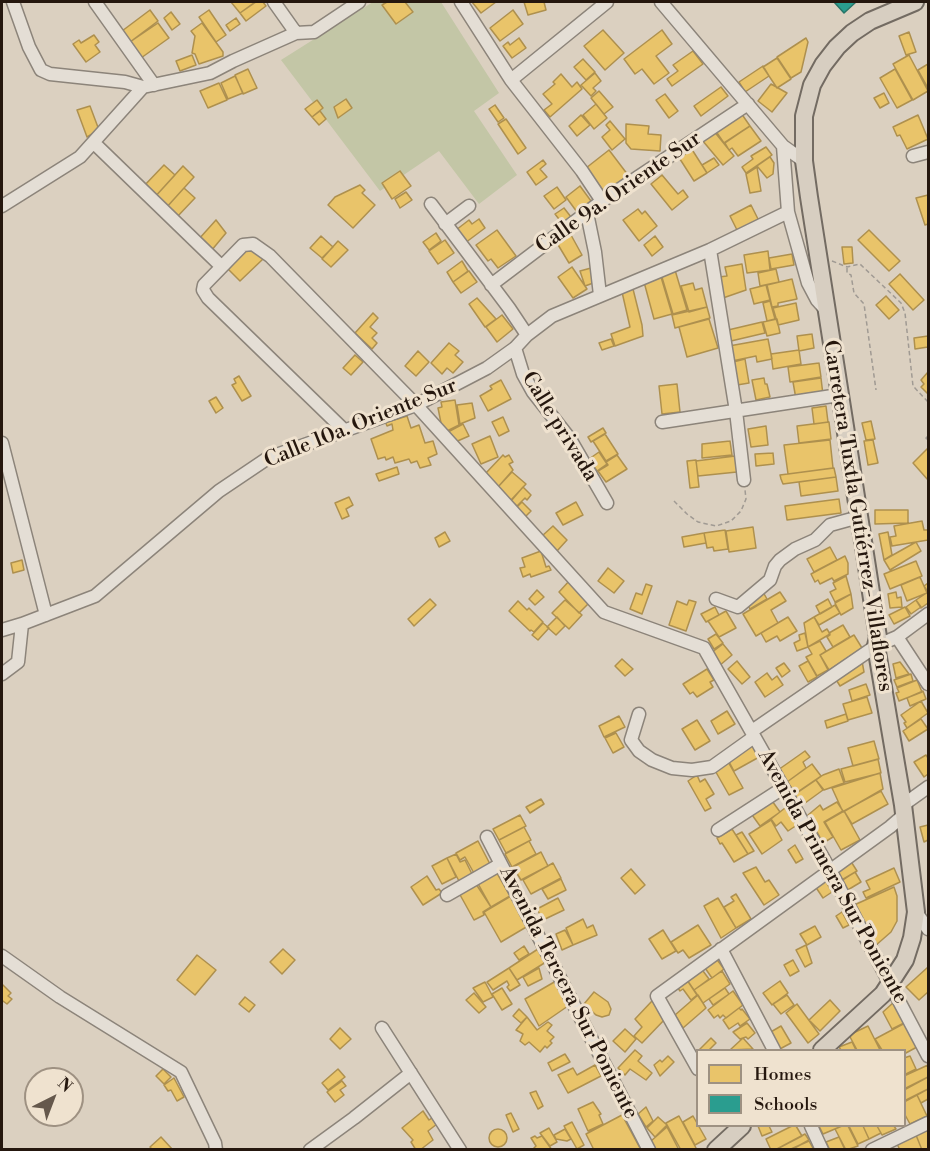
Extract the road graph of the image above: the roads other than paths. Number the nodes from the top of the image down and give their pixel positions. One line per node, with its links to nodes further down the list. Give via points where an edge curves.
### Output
1 (14, 2): 11 (street, via 41,70)
2 (274, 2): 9 (street)
3 (359, 2): 9 (street, via 315,32)
4 (461, 2): 10 (street)
5 (607, 2): 10 (street)
6 (661, 2): 12 (street)
7 (915, 2): 17 (main road, Carretera Tuxtla Gutiérrez-Villaflores, via 852,33 823,65 812,84 804,117)
8 (100, 4): 11 (street)
9 (296, 33): 11 (street, via 210,74)
10 (511, 80): 18 (street)
11 (149, 86): 13 (street)
12 (748, 104): 14 (street); 18 (street, Calle 9a. Oriente Sur)
13 (94, 143): 20 (street, via 80,157); 26 (street)
14 (783, 146): 17 (street); 22 (street)
15 (928, 152): 16 (street)
16 (913, 156)
17 (804, 160): 29 (main road, Carretera Tuxtla Gutiérrez-Villaflores)
18 (602, 201): 23 (street, Calle 9a. Oriente Sur)
19 (431, 204): 24 (street)
20 (2, 206)
21 (469, 206): 24 (street)
22 (788, 212): 25 (street, Calle 10a. Oriente Sur); 29 (street, via 807,283)
23 (587, 213): 27 (street, Calle 9a. Oriente Sur); 28 (street)
24 (445, 224): 27 (street)
25 (710, 250): 28 (street, Calle 10a. Oriente Sur); 34 (street)
26 (220, 266): 33 (street, Avenida Primera Sur Poniente, via 243,245 253,244 270,256); 36 (street, Avenida Primera Sur Poniente, via 204,285 208,298)
27 (491, 285): 30 (street)
28 (600, 295): 30 (street, Calle 10a. Oriente Sur, via 552,316)
29 (826, 310): 32 (main road, Carretera Tuxtla Gutiérrez-Villaflores)
30 (526, 335): 31 (street, Calle 10a. Oriente Sur)
31 (515, 348): 33 (street, Calle 10a. Oriente Sur, via 468,380); 39 (street, Calle privada, via 533,392 570,439)
32 (839, 395): 34 (street); 40 (main road, Carretera Tuxtla Gutiérrez-Villaflores)
33 (416, 405): 36 (street, Calle 10a. Oriente Sur); 51 (street, Avenida Primera Sur Poniente, via 604,612 704,648)
34 (736, 411): 35 (street); 38 (street)
35 (662, 422)
36 (344, 430): 42 (street, Calle 10a. Oriente Sur, via 268,458 219,491 95,596)
37 (2, 443): 42 (street)
38 (744, 480)
39 (607, 503)
40 (859, 518): 41 (street, via 830,525 815,540 780,560 770,580 738,607); 47 (main road, Carretera Tuxtla Gutiérrez-Villaflores, via 878,637)
41 (716, 599)
42 (46, 615): 44 (street, Calle 10a. Oriente Sur)
43 (928, 615): 46 (street)
44 (22, 624): 45 (street, Calle 10a. Oriente Sur); 48 (street, via 18,662)
45 (2, 630)
46 (897, 637): 47 (street); 49 (street)
47 (876, 645): 51 (street); 54 (main road, Carretera Tuxtla Gutiérrez-Villaflores)
48 (2, 674)
49 (928, 684)
50 (639, 714): 51 (street, via 631,740 652,760 672,768 711,767)
51 (753, 734): 53 (street, Avenida Primera Sur Poniente)
52 (928, 787): 54 (street)
53 (783, 788): 55 (street); 58 (street, Avenida Primera Sur Poniente)
54 (903, 810): 58 (street); 60 (main road, Carretera Tuxtla Gutiérrez-Villaflores)
55 (718, 830)
56 (487, 837): 57 (street, Avenida Tercera Sur Poniente)
57 (501, 864): 59 (street); 77 (street, Avenida Tercera Sur Poniente)
58 (830, 870): 62 (street); 64 (street, Avenida Primera Sur Poniente)
59 (447, 895)
60 (916, 912): 61 (street); 64 (main road, Carretera Tuxtla Gutiérrez-Villaflores, via 905,960)
61 (928, 928)
62 (721, 949): 66 (street); 69 (street, via 657,996)
63 (2, 956): 74 (street, via 181,1072)
64 (889, 984): 67 (main road, Carretera Tuxtla Gutiérrez-Villaflores); 68 (street, Avenida Primera Sur Poniente)
65 (382, 1028): 70 (street)
66 (773, 1049)
67 (823, 1049)
68 (928, 1056)
69 (696, 1066)
70 (411, 1073): 75 (street); 76 (street)
71 (928, 1124): 80 (street)
72 (812, 1127): 79 (street)
73 (734, 1128): 78 (main road)
74 (216, 1149)
75 (310, 1149)
76 (460, 1149)
77 (649, 1149)
78 (716, 1149)
79 (822, 1149)
80 (872, 1149)

